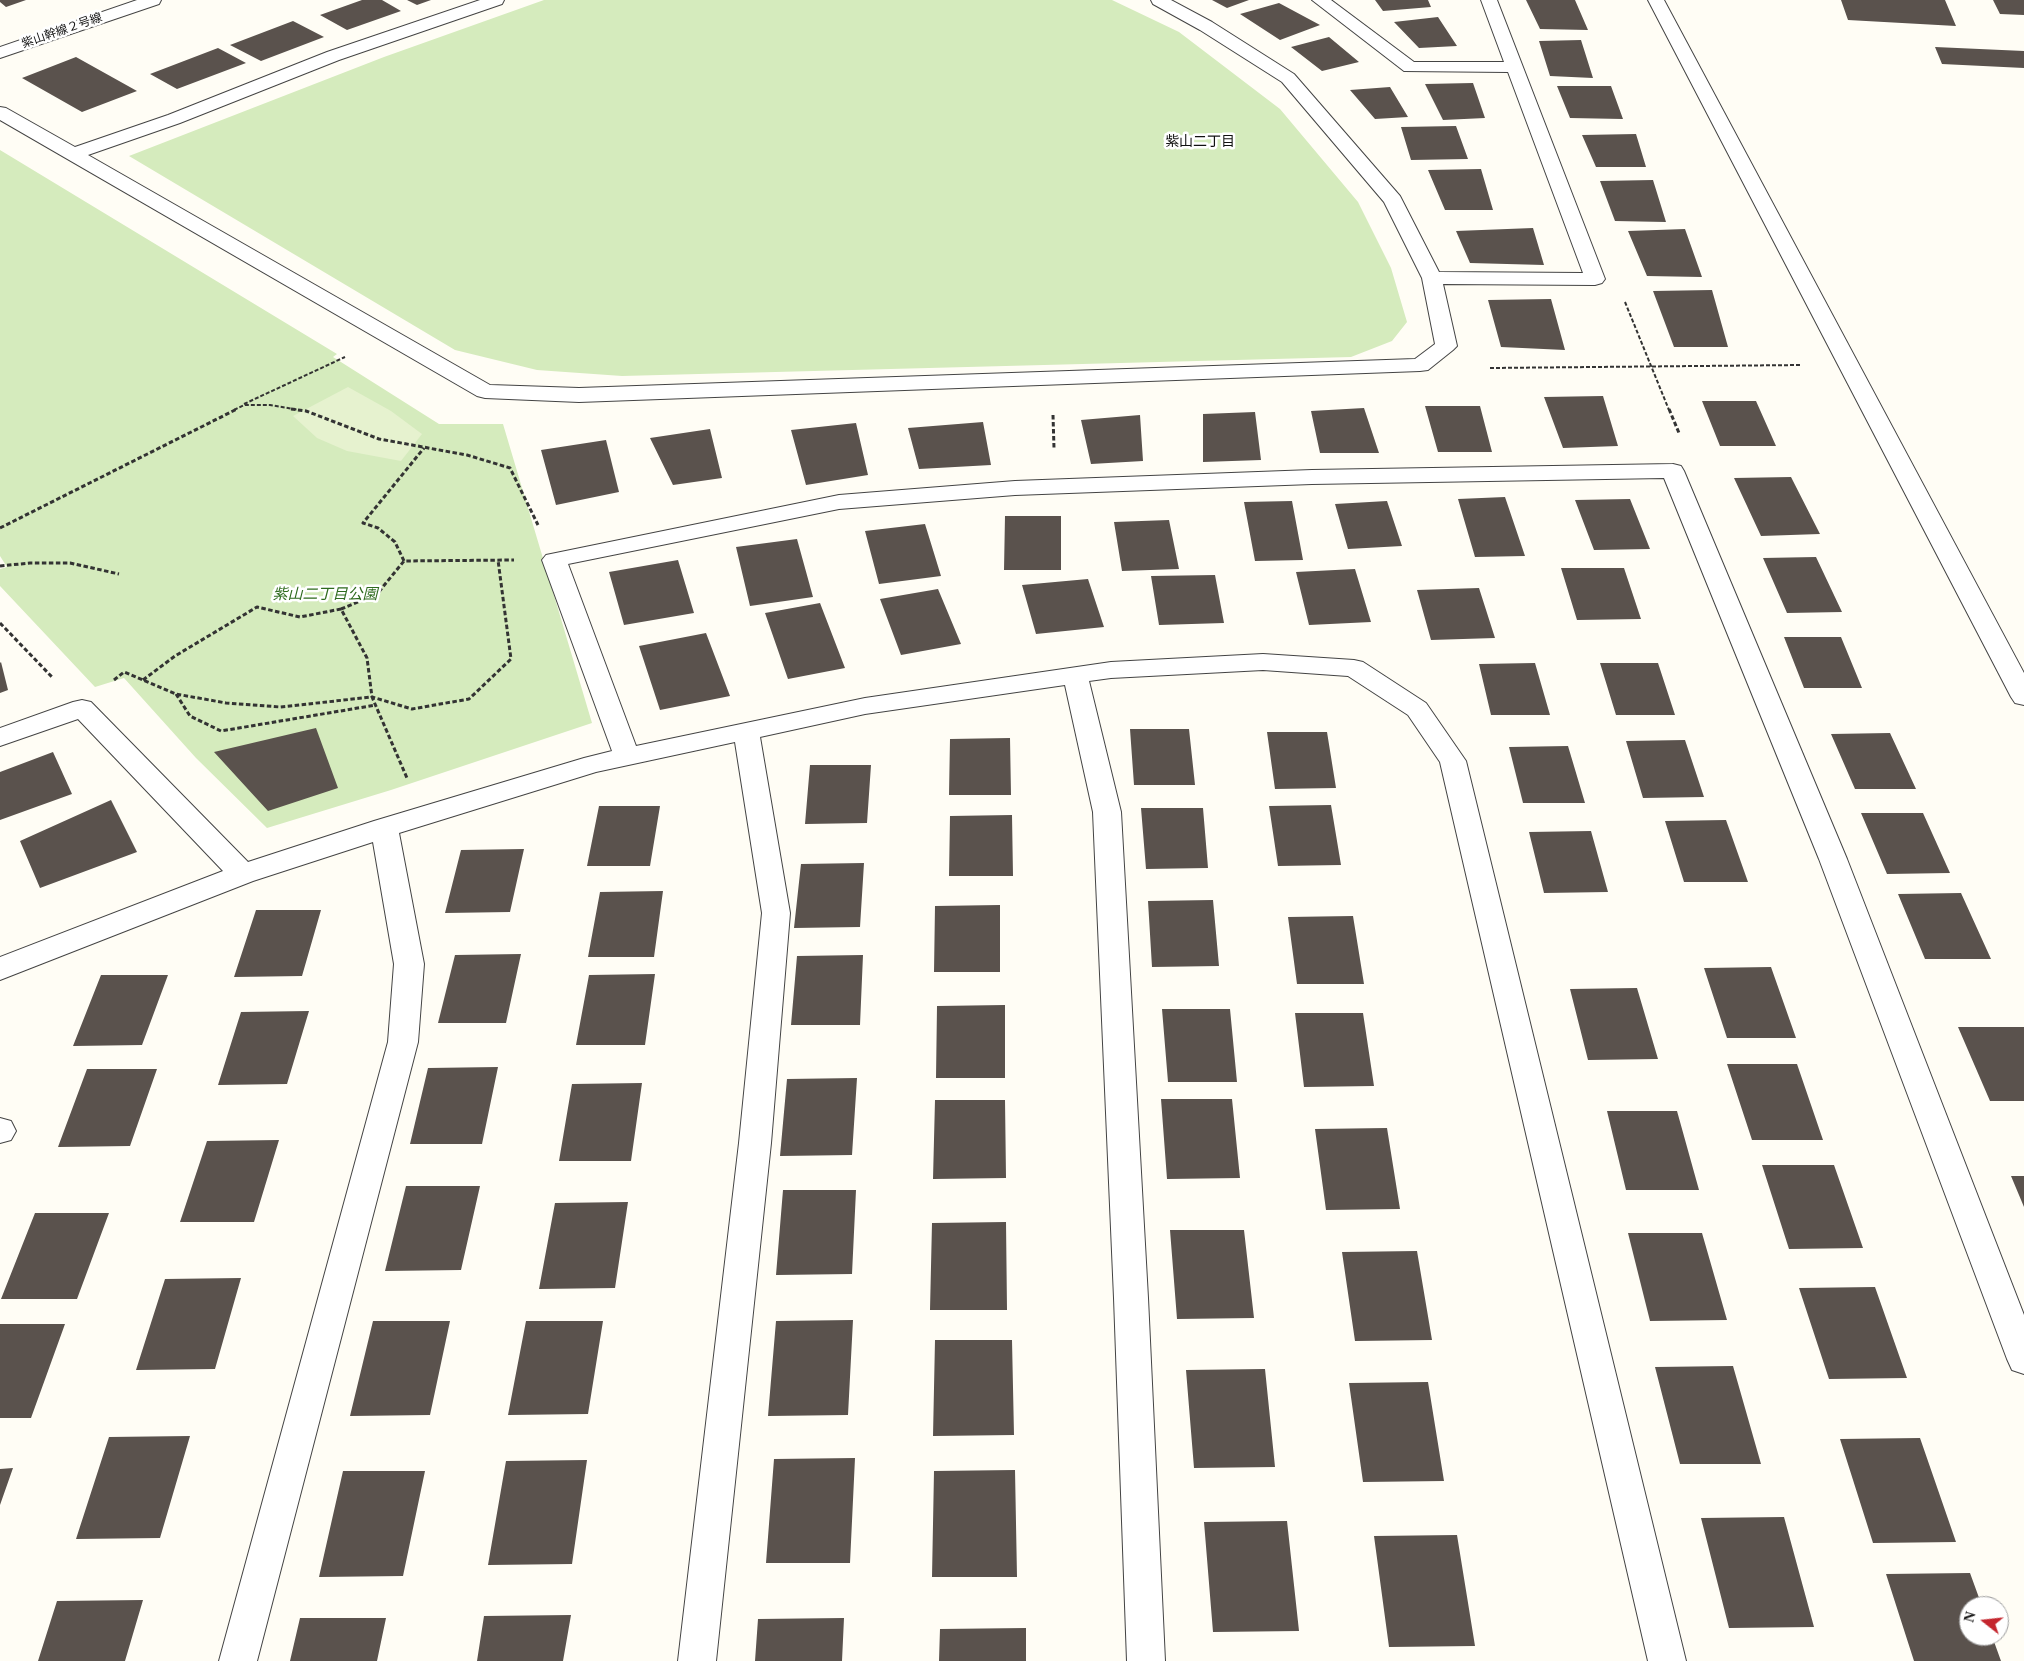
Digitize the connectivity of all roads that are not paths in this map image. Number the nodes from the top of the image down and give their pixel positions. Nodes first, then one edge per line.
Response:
1 (153, 0) edge
2 (496, 0) edge
3 (1158, 0) edge
4 (1320, 0) edge
5 (1489, 0) edge
6 (1656, 0) edge
7 (0, 53) edge
8 (1515, 67) junction
9 (0, 112) edge
10 (73, 154) junction
11 (1432, 278) junction
12 (1076, 675) junction
13 (2024, 697) edge
14 (746, 731) junction
15 (0, 737) edge
16 (627, 757) junction
17 (384, 828) junction
18 (243, 874) junction
19 (0, 969) edge
20 (2024, 1359) edge
21 (238, 1661) edge
22 (697, 1661) edge
23 (1146, 1661) edge
24 (1667, 1661) edge

1 - 7 street, 紫山幹線２号線
2 - 10 street
3 - 11 street
4 - 8 street
5 - 8 street
6 - 13 street
8 - 11 street
9 - 10 street
10 - 11 street
12 - 14 street
12 - 23 street
12 - 24 street
14 - 16 street
14 - 22 street
15 - 18 street
16 - 17 street
16 - 20 street
17 - 18 street
17 - 21 street
18 - 19 street

